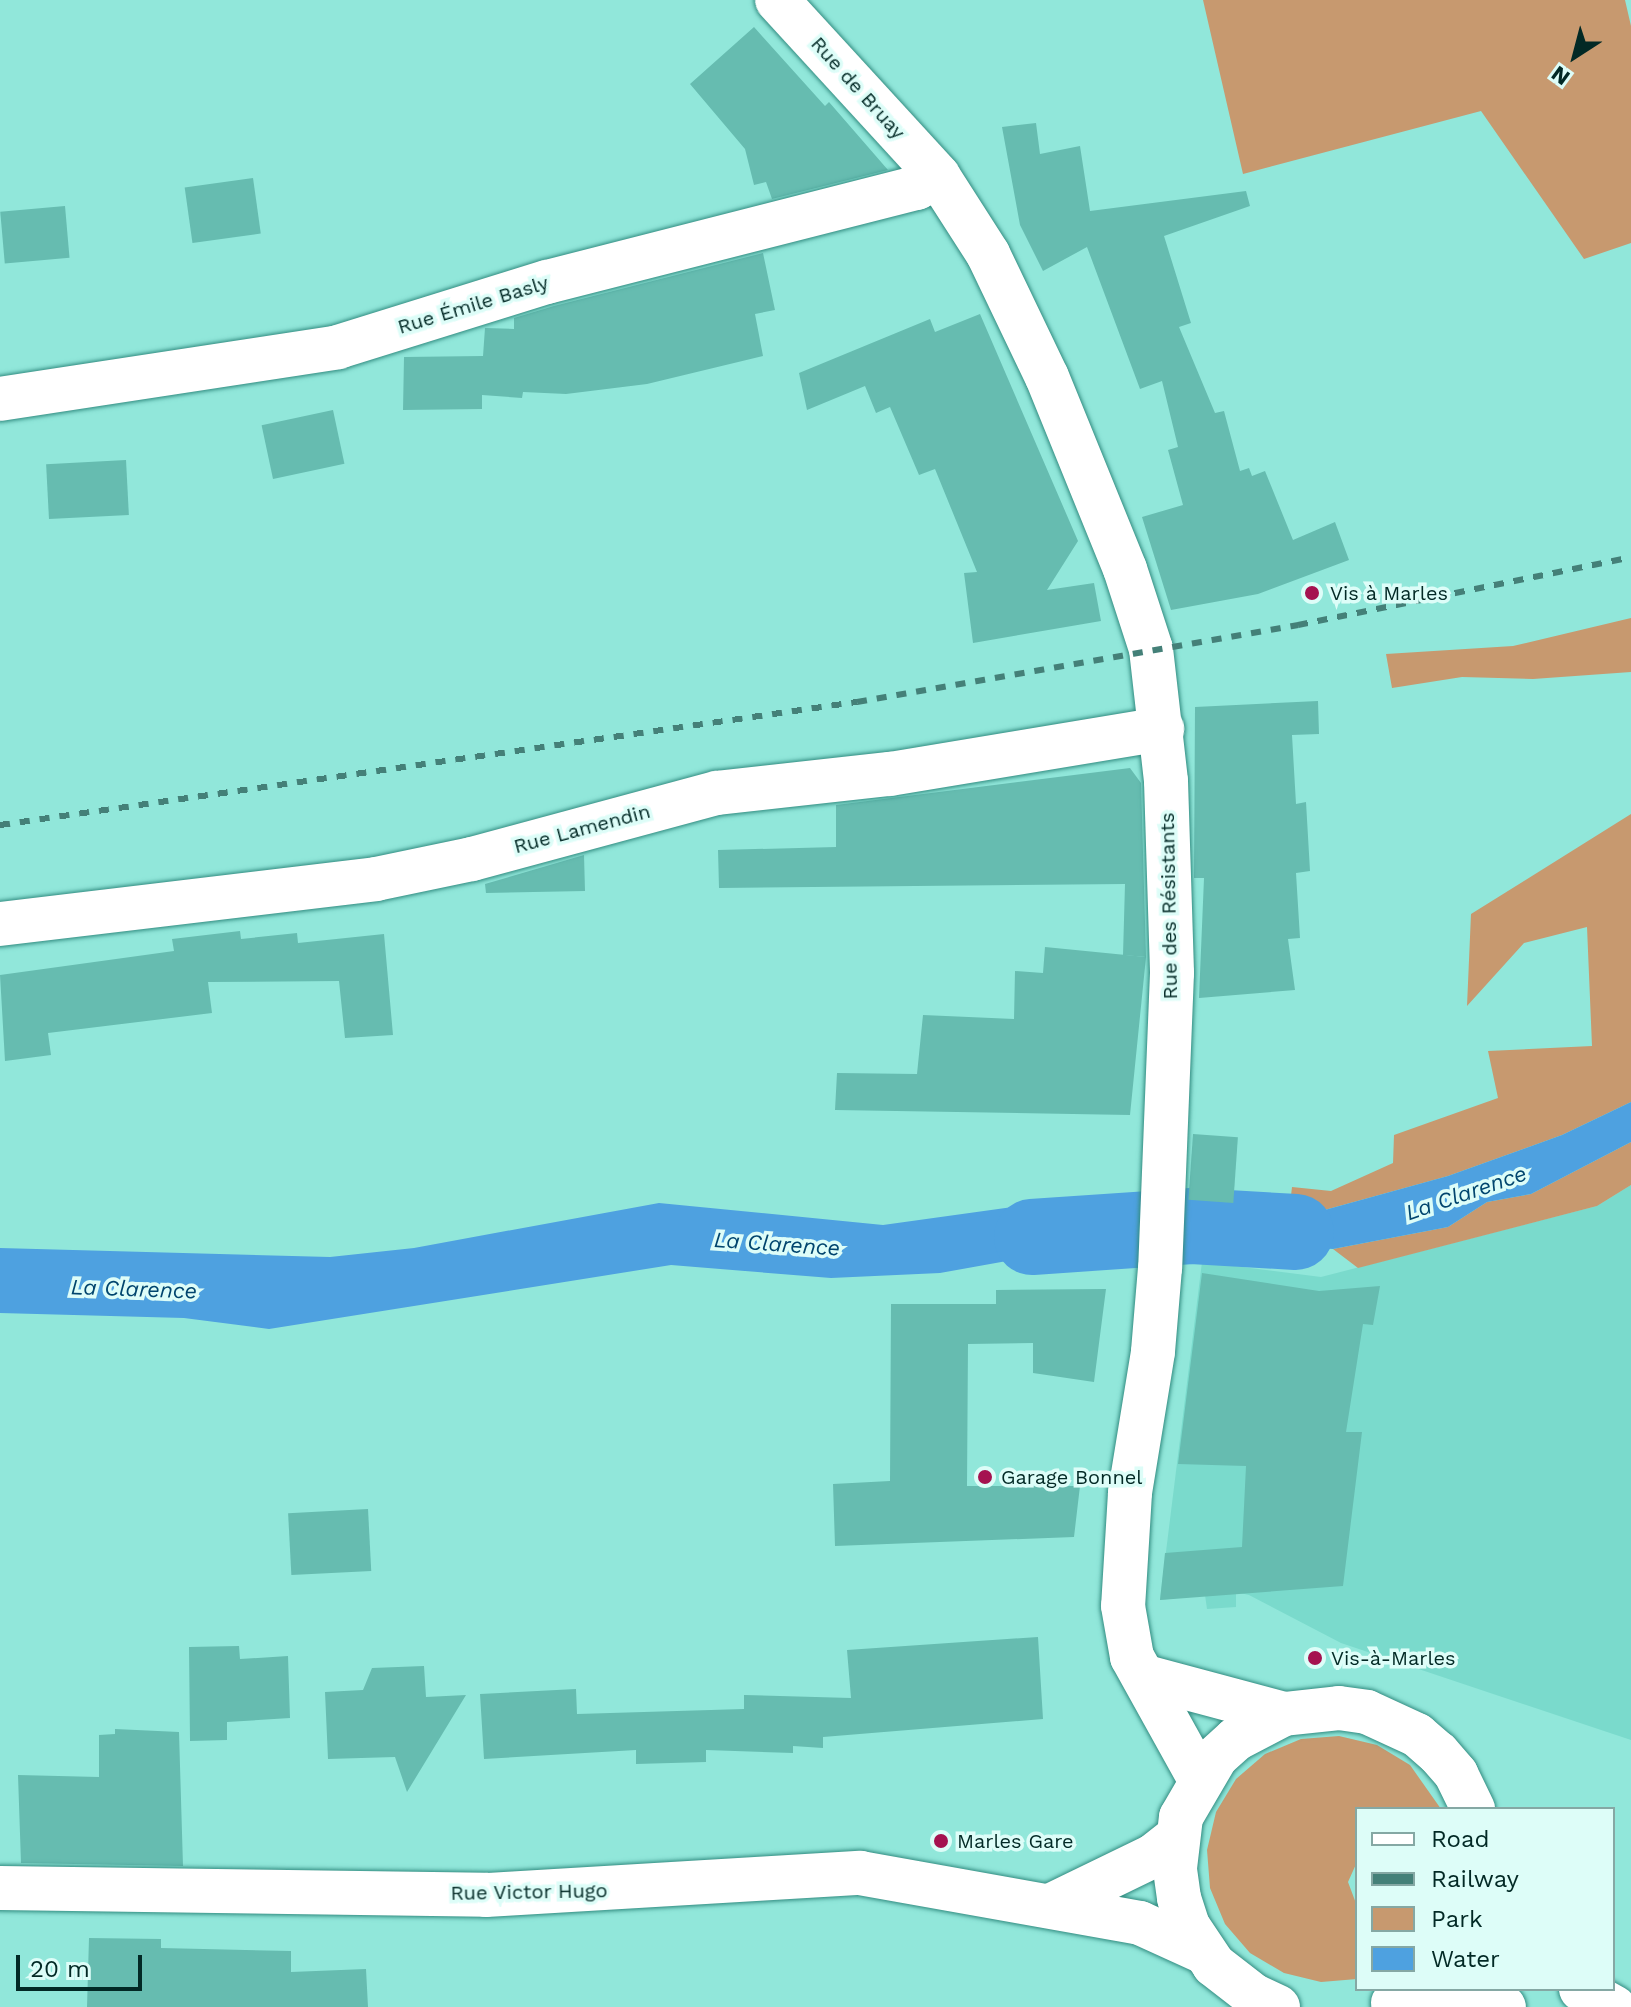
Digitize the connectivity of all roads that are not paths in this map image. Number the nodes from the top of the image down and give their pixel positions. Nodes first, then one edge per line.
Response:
1 (777, 0) edge
2 (938, 176) junction
3 (0, 399) edge
4 (1162, 729) junction
5 (0, 924) edge
6 (1146, 1677) junction
7 (1284, 1714) junction
8 (1199, 1778) junction
9 (1472, 1807) edge
10 (1176, 1838) junction
11 (0, 1888) edge
12 (1054, 1904) junction
13 (1224, 1978) edge
14 (1585, 1991) edge
15 (1397, 2000) edge
16 (1278, 2007) edge
17 (1504, 2007) edge
18 (1614, 2007) edge

1 - 2 main road, Rue de Bruay
2 - 3 main road, Rue Émile Basly
2 - 4 main road, Rue des Résistants
4 - 5 main road, Rue Lamendin
4 - 6 main road, Rue des Résistants
6 - 7 main road
6 - 8 main road, Rue des Résistants
7 - 8 main road
7 - 9 main road
8 - 10 main road
10 - 12 main road
10 - 13 main road
11 - 12 main road, Rue Victor Hugo
12 - 13 main road, Rue Victor Hugo
13 - 16 main road, Rue Victor Hugo
14 - 18 main road
15 - 17 main road

